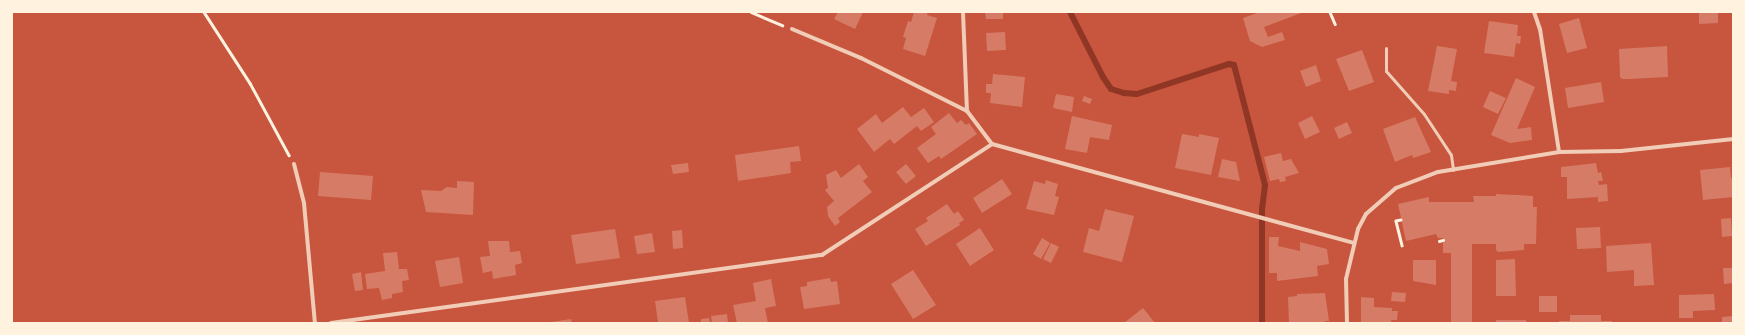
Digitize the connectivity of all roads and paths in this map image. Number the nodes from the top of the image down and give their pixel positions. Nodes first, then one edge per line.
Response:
1 (204, 12) edge
2 (752, 12) edge
3 (963, 12) edge
4 (1330, 12) edge
5 (1534, 12) edge
6 (1335, 24) dead end
7 (792, 29) joint
8 (1386, 48) dead end
9 (968, 111) junction
10 (1733, 138) edge
11 (992, 144) junction
12 (1559, 152) junction
13 (294, 164) joint
14 (1453, 170) junction
15 (1401, 220) dead end
16 (1443, 240) dead end
17 (1439, 241) dead end
18 (1354, 243) junction
19 (1402, 245) dead end
20 (315, 323) edge
21 (331, 323) edge
22 (1347, 323) edge

1 - 13 path
2 - 7 path
3 - 9 street
4 - 6 path
5 - 12 street
7 - 9 street
8 - 14 lane
9 - 11 street
10 - 12 street
11 - 18 street
11 - 21 street
12 - 14 street
13 - 20 street
14 - 18 street
15 - 19 path
16 - 17 path
18 - 22 street

